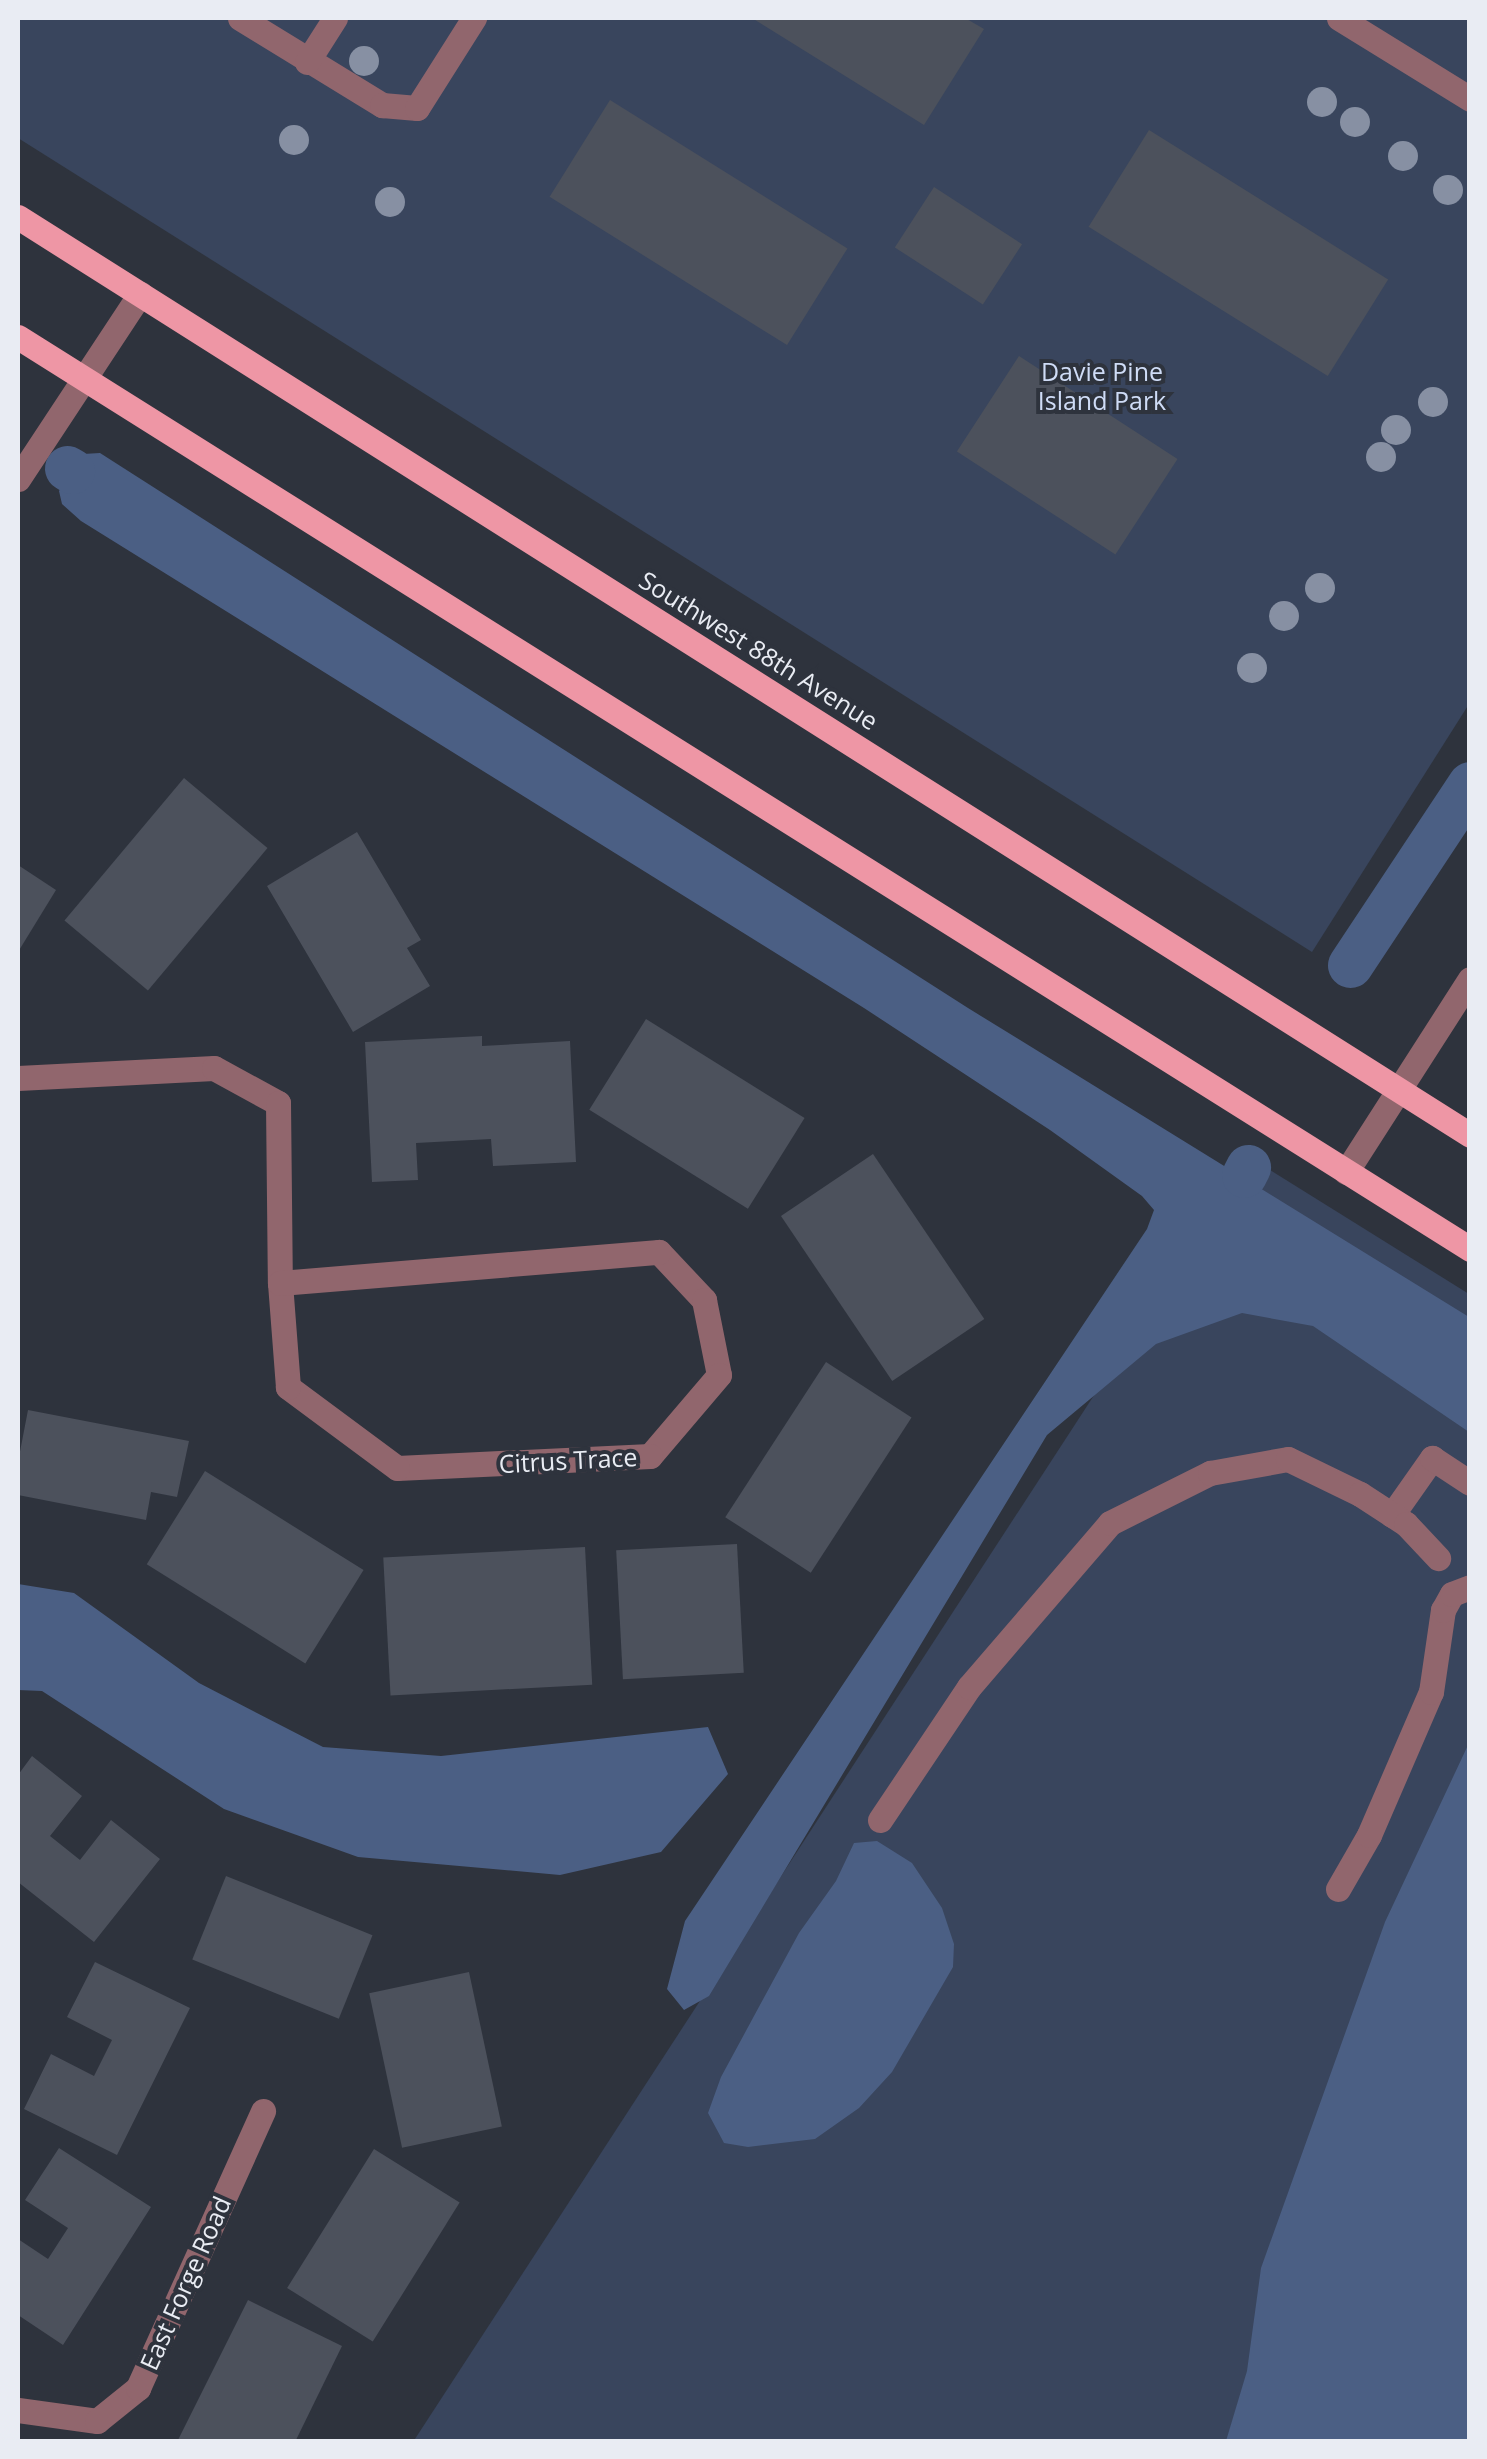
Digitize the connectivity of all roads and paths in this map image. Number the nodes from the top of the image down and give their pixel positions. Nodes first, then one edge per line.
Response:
1 (240, 18) edge
2 (334, 18) edge
3 (474, 18) edge
4 (1339, 18) edge
5 (306, 62) junction
6 (1470, 99) edge
7 (18, 217) edge
8 (140, 294) junction
9 (18, 337) edge
10 (84, 380) junction
11 (18, 479) edge
12 (1470, 979) edge
13 (18, 1078) edge
14 (1398, 1090) junction
15 (1470, 1134) edge
16 (1346, 1172) junction
17 (1470, 1249) edge
18 (280, 1282) junction
19 (1470, 1483) edge
20 (1392, 1515) junction
21 (1438, 1558) dead end
22 (1470, 1587) edge
23 (880, 1820) dead end
24 (1338, 1889) dead end
25 (263, 2111) dead end
26 (18, 2410) edge
27 (93, 2432) edge

1 - 5 street
2 - 5 street
3 - 5 street
4 - 6 street
7 - 8 main road, Southwest 88th Avenue
8 - 10 street
8 - 14 main road, Southwest 88th Avenue
9 - 10 main road
10 - 11 street
10 - 16 main road
12 - 14 street
13 - 18 street, Citrus Trace
14 - 15 main road, Southwest 88th Avenue
14 - 16 street
16 - 17 main road
18 - 18 street, Citrus Trace
19 - 20 street
20 - 21 street
20 - 23 street
22 - 24 street
25 - 27 street, East Forge Road
26 - 27 street, East Forge Road

